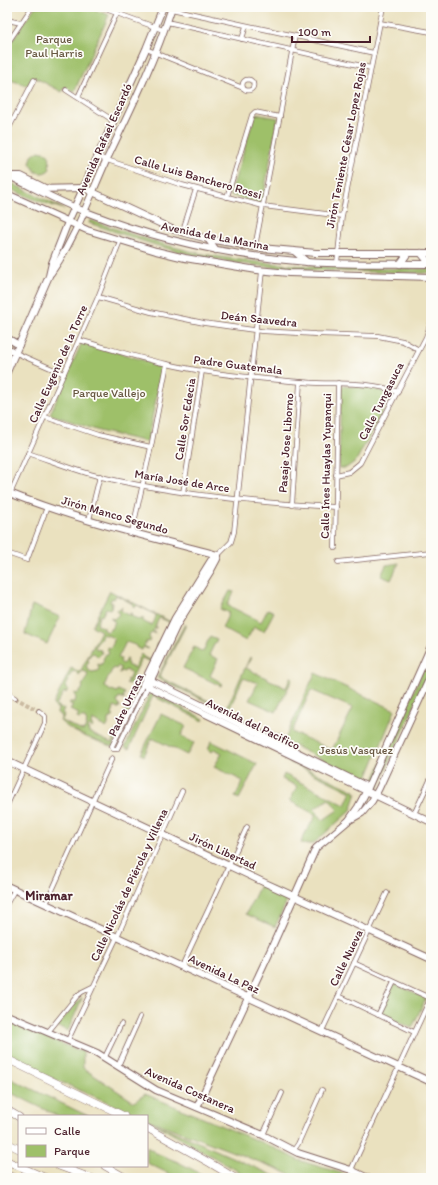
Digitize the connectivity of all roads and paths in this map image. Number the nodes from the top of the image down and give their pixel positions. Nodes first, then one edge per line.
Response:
1 (32, 7) edge
2 (100, 7) edge
3 (118, 7) edge
4 (163, 7) edge
5 (383, 7) edge
6 (171, 8) edge
7 (117, 13) junction
8 (7, 20) edge
9 (167, 22) junction
10 (21, 23) junction
11 (380, 23) junction
12 (246, 26) junction
13 (155, 27) junction
14 (163, 30) junction
15 (431, 32) edge
16 (295, 36) junction
17 (242, 39) junction
18 (7, 44) edge
19 (146, 49) junction
20 (292, 50) junction
21 (154, 52) junction
22 (374, 54) junction
23 (371, 68) junction
24 (34, 80) dead end
25 (242, 86) dead end
26 (66, 90) dead end
27 (78, 97) junction
28 (280, 117) junction
29 (114, 121) junction
30 (9, 125) edge
31 (98, 156) junction
32 (107, 160) junction
33 (9, 176) edge
34 (47, 188) junction
35 (84, 188) junction
36 (36, 189) junction
37 (196, 189) junction
38 (93, 191) junction
39 (7, 194) edge
40 (227, 197) junction
41 (263, 206) junction
42 (75, 207) junction
43 (84, 212) junction
44 (342, 216) junction
45 (68, 222) junction
46 (77, 226) junction
47 (182, 233) junction
48 (208, 239) junction
49 (120, 241) junction
50 (256, 247) junction
51 (216, 250) junction
52 (294, 251) junction
53 (337, 253) junction
54 (408, 253) junction
55 (421, 253) junction
56 (431, 253) edge
57 (307, 262) junction
58 (336, 263) junction
59 (400, 264) junction
60 (430, 264) edge
61 (262, 271) junction
62 (49, 276) junction
63 (431, 277) edge
64 (98, 297) junction
65 (431, 322) edge
66 (256, 330) junction
67 (7, 338) edge
68 (79, 340) junction
69 (19, 345) junction
70 (7, 348) edge
71 (419, 350) junction
72 (16, 353) junction
73 (167, 364) junction
74 (202, 371) junction
75 (7, 372) edge
76 (64, 374) junction
77 (251, 378) junction
78 (300, 382) junction
79 (338, 383) junction
80 (398, 392) junction
81 (44, 417) junction
82 (151, 447) junction
83 (28, 453) junction
84 (336, 475) junction
85 (100, 476) junction
86 (143, 486) junction
87 (8, 493) edge
88 (183, 493) junction
89 (238, 500) junction
90 (292, 505) junction
91 (47, 507) junction
92 (336, 507) junction
93 (89, 520) junction
94 (132, 532) junction
95 (335, 548) dead end
96 (431, 552) edge
97 (7, 553) edge
98 (218, 555) junction
99 (338, 562) dead end
100 (431, 646) edge
101 (431, 675) edge
102 (147, 682) junction
103 (7, 693) edge
104 (15, 698) tunnel mouth
105 (39, 711) dead end
106 (112, 758) dead end
107 (7, 761) edge
108 (24, 769) junction
109 (431, 778) edge
110 (367, 789) junction
111 (182, 791) dead end
112 (375, 796) junction
113 (92, 801) junction
114 (7, 805) edge
115 (414, 814) junction
116 (348, 821) junction
117 (431, 822) edge
118 (247, 827) dead end
119 (163, 835) junction
120 (229, 866) junction
121 (7, 886) edge
122 (14, 889) junction
123 (387, 893) dead end
124 (294, 896) junction
125 (7, 904) edge
126 (46, 904) junction
127 (370, 931) junction
128 (117, 937) junction
129 (431, 959) edge
130 (354, 963) junction
131 (182, 966) junction
132 (394, 982) junction
133 (93, 987) junction
134 (339, 996) junction
135 (431, 997) edge
136 (248, 998) junction
137 (7, 1015) edge
138 (378, 1015) junction
139 (140, 1017) dead end
140 (121, 1024) dead end
141 (322, 1031) junction
142 (48, 1032) junction
143 (414, 1032) junction
144 (68, 1040) junction
145 (105, 1057) junction
146 (7, 1059) edge
147 (118, 1066) junction
148 (398, 1066) junction
149 (431, 1082) edge
150 (322, 1090) dead end
151 (282, 1093) dead end
152 (197, 1107) junction
153 (7, 1110) edge
154 (122, 1115) edge
155 (18, 1116) edge
156 (148, 1129) edge
157 (263, 1135) junction
158 (7, 1143) edge
159 (18, 1148) edge
160 (293, 1151) junction
161 (7, 1161) edge
162 (18, 1166) edge
163 (21, 1167) edge
164 (62, 1167) edge
165 (107, 1167) edge
166 (351, 1170) junction
167 (7, 1175) edge
168 (15, 1178) edge
169 (46, 1178) edge
170 (91, 1178) edge
171 (126, 1178) edge
172 (235, 1178) edge
173 (368, 1178) edge

1 - 10 street
2 - 7 street
3 - 7 street
4 - 13 street, Avenida Rafael Escardó
5 - 11 street, Jirón Teniente César Lopez Rojas
6 - 9 street, Avenida Rafael Escardó
6 - 12 street
7 - 13 street
7 - 27 street
8 - 10 street
9 - 14 street, Avenida Rafael Escardó
9 - 17 street
10 - 18 street
11 - 15 street
11 - 22 street, Jirón Teniente César Lopez Rojas
12 - 16 street
12 - 17 street
13 - 14 street
13 - 19 street, Avenida Rafael Escardó
14 - 21 street, Avenida Rafael Escardó
16 - 20 street
16 - 22 street
17 - 20 street
19 - 21 street
19 - 29 street, Avenida Rafael Escardó
20 - 23 street
20 - 28 street
21 - 25 street
21 - 32 street, Avenida Rafael Escardó
22 - 23 street, Jirón Teniente César Lopez Rojas
23 - 44 street, Jirón Teniente César Lopez Rojas
24 - 30 street
26 - 27 street
27 - 29 street
28 - 40 street
28 - 41 street
29 - 31 street, Avenida Rafael Escardó
31 - 32 street, Calle Luis Banchero Rossi
31 - 35 street, Avenida Rafael Escardó
32 - 37 street, Calle Luis Banchero Rossi
32 - 38 street, Avenida Rafael Escardó
33 - 34 street
33 - 36 street, Avenida de La Marina
34 - 35 street, Avenida de La Marina
34 - 36 street, Avenida de La Marina
35 - 38 street, Avenida de La Marina
35 - 42 street, Avenida Rafael Escardó
36 - 42 street, Avenida de La Marina
37 - 40 street, Calle Luis Banchero Rossi
37 - 47 street
38 - 43 street, Avenida Rafael Escardó
38 - 47 street, Avenida de La Marina
39 - 45 street, Avenida de La Marina
40 - 41 street, Calle Luis Banchero Rossi
41 - 44 street, Calle Luis Banchero Rossi
41 - 50 street
42 - 43 street, Avenida de La Marina
42 - 45 street, Avenida Rafael Escardó
43 - 46 street, Avenida Rafael Escardó
43 - 51 street, Avenida de La Marina
44 - 53 street, Jirón Teniente César Lopez Rojas
45 - 46 street, Avenida de La Marina
45 - 62 street, Avenida Rafael Escardó
46 - 49 street, Avenida de La Marina
46 - 62 street, Avenida Rafael Escardó
47 - 48 street, Avenida de La Marina
48 - 50 street, Avenida de La Marina
48 - 51 street
49 - 61 street, Avenida de La Marina
49 - 64 street, Calle Eugenio de la Torre
50 - 52 street, Avenida de La Marina
51 - 57 street, Avenida de La Marina
52 - 53 street, Avenida de La Marina
52 - 57 street
53 - 54 street, Avenida de La Marina
53 - 58 street, Jirón Teniente César Lopez Rojas
54 - 55 street, Avenida de La Marina
54 - 59 street
55 - 56 street, Avenida de La Marina
55 - 60 street
57 - 58 street, Avenida de La Marina
58 - 59 street, Avenida de La Marina
59 - 60 street, Avenida de La Marina
61 - 63 street, Avenida de La Marina
61 - 66 street, Padre Urraca
62 - 69 street, Avenida Rafael Escardó
64 - 66 street, Deán Saavedra
64 - 68 street, Calle Eugenio de la Torre
65 - 71 street, Calle Tungasuca
66 - 71 street, Deán Saavedra
66 - 77 street, Padre Urraca
67 - 69 street
68 - 73 street, Padre Guatemala
68 - 76 street, Calle Eugenio de la Torre
69 - 72 street, Avenida Rafael Escardó
70 - 72 street
71 - 80 street, Calle Tungasuca
72 - 75 street, Avenida Rafael Escardó
72 - 76 street
73 - 74 street, Padre Guatemala
73 - 82 street
74 - 77 street, Padre Guatemala
74 - 88 street, Calle Sor Edecia
76 - 81 street, Calle Eugenio de la Torre
77 - 78 street, Padre Guatemala
77 - 89 street, Padre Urraca
78 - 79 street, Padre Guatemala
78 - 90 street, Pasaje Jose Liborno
79 - 80 street, Padre Guatemala
79 - 84 street, Calle Ines Huaylas Yupanqui
80 - 84 street, Calle Tungasuca
81 - 82 street
81 - 83 street, Calle Eugenio de la Torre
82 - 86 street
83 - 85 street, María José de Arce
83 - 87 street, Calle Eugenio de la Torre
84 - 92 street, Calle Ines Huaylas Yupanqui
85 - 86 street, María José de Arce
85 - 93 street
86 - 88 street, María José de Arce
86 - 94 street
87 - 91 street, Jirón Manco Segundo
88 - 89 street, María José de Arce
89 - 90 street, María José de Arce
89 - 98 street, Padre Urraca
90 - 92 street, María José de Arce
91 - 93 street, Jirón Manco Segundo
91 - 97 street
92 - 95 street, Calle Ines Huaylas Yupanqui
93 - 94 street, Jirón Manco Segundo
94 - 98 street, Jirón Manco Segundo
96 - 99 street
98 - 102 street, Padre Urraca
100 - 110 street
101 - 112 street
102 - 102 street, Padre Urraca
102 - 110 street, Avenida del Pacifico
103 - 104 street
105 - 108 street
106 - 113 street
107 - 108 street, Jirón Libertad
108 - 113 street, Jirón Libertad
108 - 114 street
109 - 115 street
110 - 112 street, Avenida del Pacifico
110 - 116 street
111 - 119 street, Calle Nicolás de Piérola y Villena
112 - 115 street, Avenida del Pacifico
112 - 116 street
113 - 119 street, Jirón Libertad
113 - 126 street
115 - 117 street, Avenida del Pacifico
116 - 124 street
118 - 120 street
119 - 120 street, Jirón Libertad
119 - 128 street, Calle Nicolás de Piérola y Villena
120 - 124 street, Jirón Libertad
120 - 131 street
121 - 122 street, Avenida La Paz
122 - 125 street
122 - 126 street, Avenida La Paz
123 - 127 street, Calle Nueva
124 - 127 street, Jirón Libertad
124 - 136 street
126 - 128 street, Avenida La Paz
127 - 129 street, Jirón Libertad
127 - 130 street, Calle Nueva
128 - 131 street, Avenida La Paz
128 - 133 street, Calle Nicolás de Piérola y Villena
130 - 132 street
130 - 134 street, Calle Nueva
131 - 136 street, Avenida La Paz
132 - 135 street
132 - 138 street
133 - 142 street
133 - 144 street, Calle Nicolás de Piérola y Villena
134 - 138 street
134 - 141 street, Calle Nueva
135 - 143 street
136 - 141 street, Avenida La Paz
136 - 152 street
137 - 142 street, Avenida Costanera
138 - 143 street
139 - 147 street
140 - 145 street
141 - 148 street, Avenida La Paz
142 - 144 street, Avenida Costanera
143 - 148 street
144 - 145 street, Avenida Costanera
145 - 147 street, Avenida Costanera
146 - 154 highway
147 - 152 street, Avenida Costanera
148 - 149 street, Avenida La Paz
148 - 166 street
150 - 160 street
151 - 157 street
152 - 157 street, Avenida Costanera
153 - 155 highway
156 - 172 highway
157 - 160 street, Avenida Costanera
158 - 159 highway
160 - 166 street, Avenida Costanera
161 - 162 highway
163 - 169 highway
164 - 170 highway
165 - 171 highway
166 - 173 street, Avenida Costanera
167 - 168 highway

